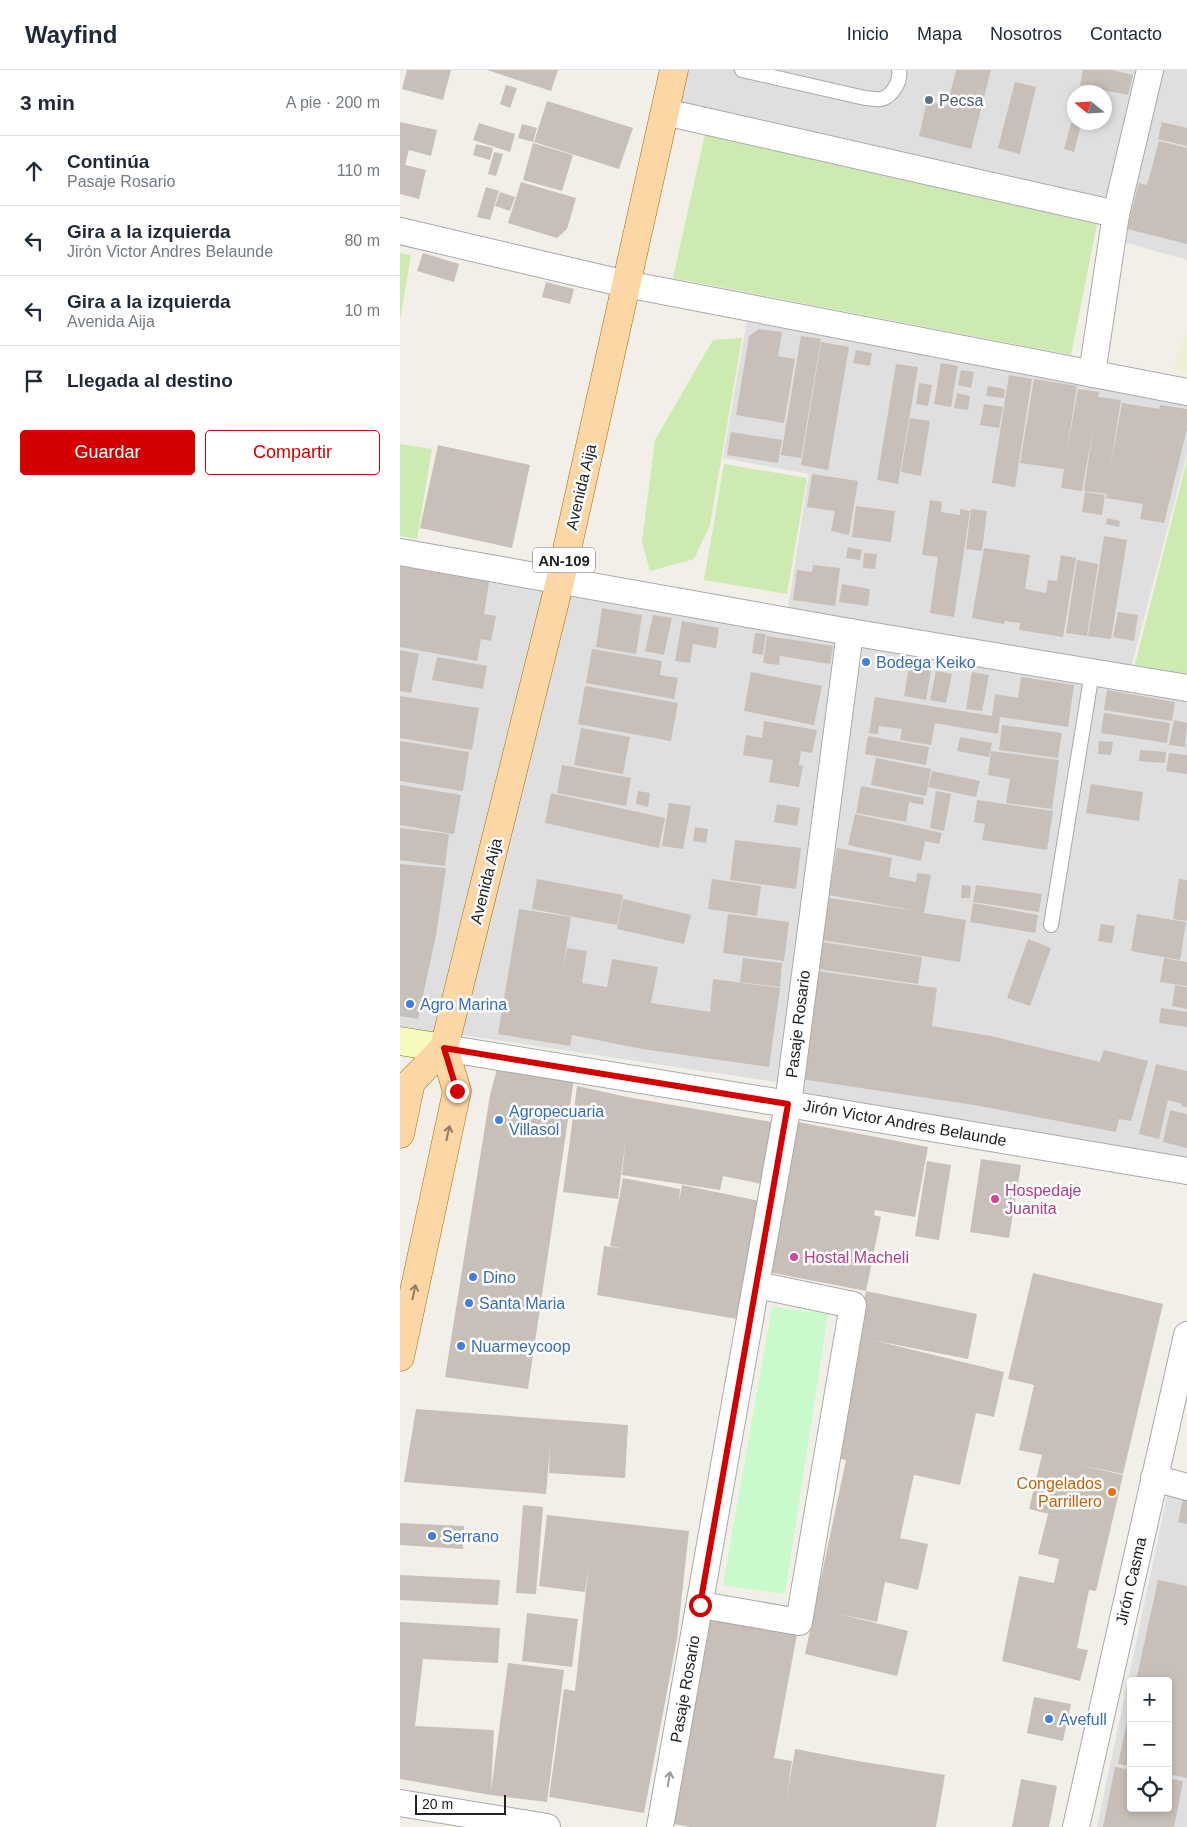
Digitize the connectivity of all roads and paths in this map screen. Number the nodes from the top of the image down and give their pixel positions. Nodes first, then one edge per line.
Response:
1 (674, 70) edge
2 (742, 70) edge
3 (899, 70) edge
4 (1150, 70) edge
5 (665, 112) junction
6 (1116, 214) junction
7 (400, 231) edge
8 (626, 284) junction
9 (1092, 374) junction
10 (1187, 392) edge
11 (400, 552) edge
12 (560, 581) junction
13 (850, 632) junction
14 (1092, 672) junction
15 (1187, 688) edge
16 (1051, 925) dead end
17 (400, 1041) edge
18 (444, 1048) junction
19 (788, 1104) junction
20 (400, 1134) edge
21 (1187, 1172) edge
22 (756, 1285) junction
23 (1187, 1335) edge
24 (400, 1357) edge
25 (1154, 1478) junction
26 (1187, 1488) edge
27 (700, 1605) junction
28 (400, 1803) edge
29 (547, 1827) edge
30 (660, 1827) edge
31 (1076, 1827) edge

1 - 5 main road, Avenida Aija / AN-109
2 - 3 lane
4 - 6 street
5 - 6 street
5 - 8 main road, Avenida Aija / AN-109
6 - 9 street
7 - 8 street
8 - 9 street
8 - 12 main road, Avenida Aija / AN-109
9 - 10 street
11 - 12 street
12 - 13 street
12 - 18 main road, Avenida Aija / AN-109
13 - 14 street
13 - 19 street, Pasaje Rosario
14 - 15 street
14 - 16 lane
17 - 18 main road
18 - 19 street, Jirón Victor Andres Belaunde
18 - 20 main road
24 -> 18 main road
19 - 21 street, Jirón Victor Andres Belaunde
19 - 22 street, Pasaje Rosario
22 - 27 street, Pasaje Rosario
22 - 27 street
23 - 25 street, Jirón Casma
25 - 26 street
25 - 31 street, Jirón Casma
30 -> 27 street, Pasaje Rosario
28 - 29 street

